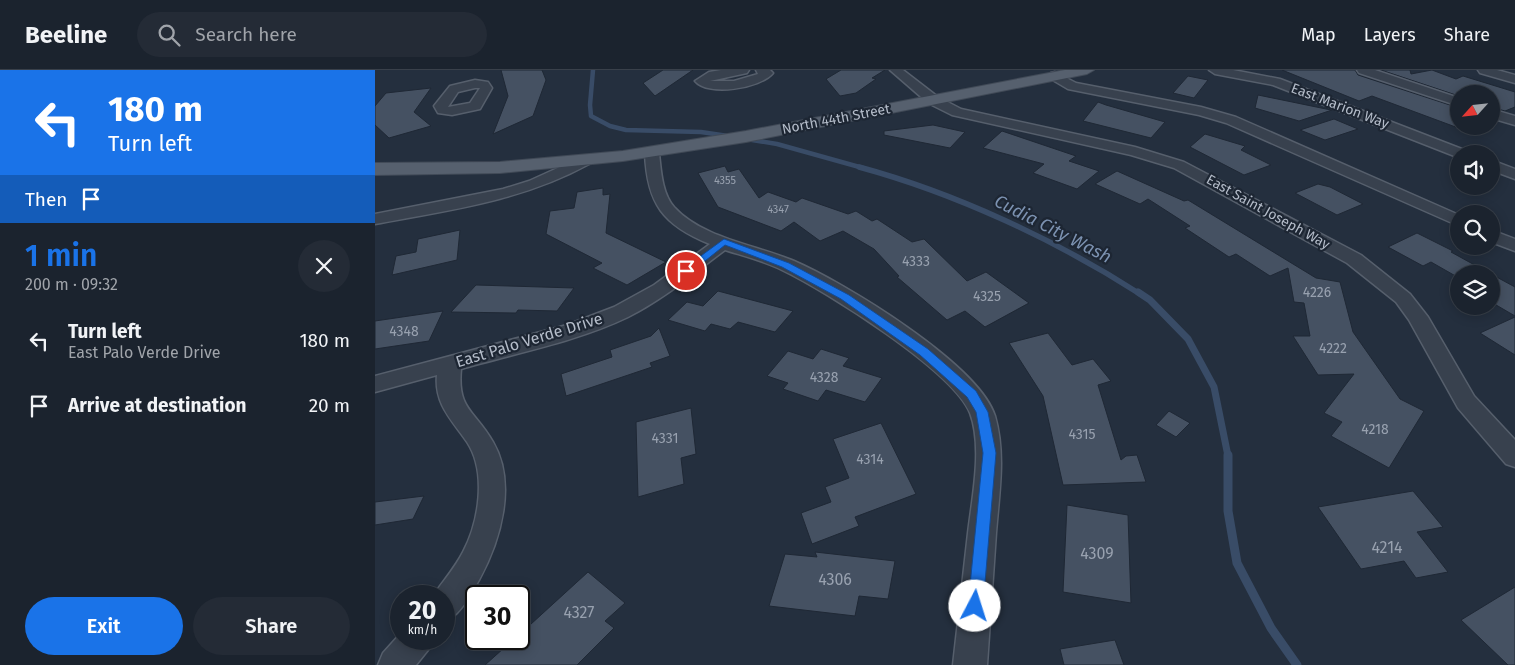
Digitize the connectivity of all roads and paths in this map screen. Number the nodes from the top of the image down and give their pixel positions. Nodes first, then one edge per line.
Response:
1 (476, 70) edge
2 (743, 70) edge
3 (896, 70) edge
4 (1087, 70) edge
5 (1215, 70) edge
6 (1363, 70) edge
7 (1484, 70) edge
8 (768, 71) edge
9 (1055, 76) junction
10 (1515, 79) edge
11 (470, 84) dead end
12 (1450, 99) edge
13 (933, 100) junction
14 (1500, 116) edge
15 (1515, 121) edge
16 (1450, 149) edge
17 (651, 153) junction
18 (584, 161) junction
19 (1500, 168) edge
20 (375, 169) edge
21 (1515, 174) edge
22 (1450, 217) edge
23 (375, 219) edge
24 (1500, 239) edge
25 (724, 242) junction
26 (1515, 246) edge
27 (450, 364) junction
28 (375, 384) edge
29 (1515, 457) edge
30 (455, 590) edge
31 (408, 650) edge
32 (395, 665) edge
33 (970, 665) edge

1 - 11 street
2 - 8 street
3 - 13 street, East Saint Joseph Way
4 - 9 main road, North 44th Street
5 - 16 street, East Marion Way
6 - 12 street
7 - 10 street
9 - 13 main road, North 44th Street
9 - 22 street
13 - 17 main road, North 44th Street
13 - 29 street, East Saint Joseph Way
14 - 15 street
17 - 18 main road, North 44th Street
17 - 25 street
18 - 20 main road, North 44th Street
18 - 23 street, North 44th Street
19 - 21 street
24 - 26 street
25 - 27 street, East Palo Verde Drive
25 - 33 street
27 - 28 street, East Palo Verde Drive
27 - 30 street
31 - 32 street

